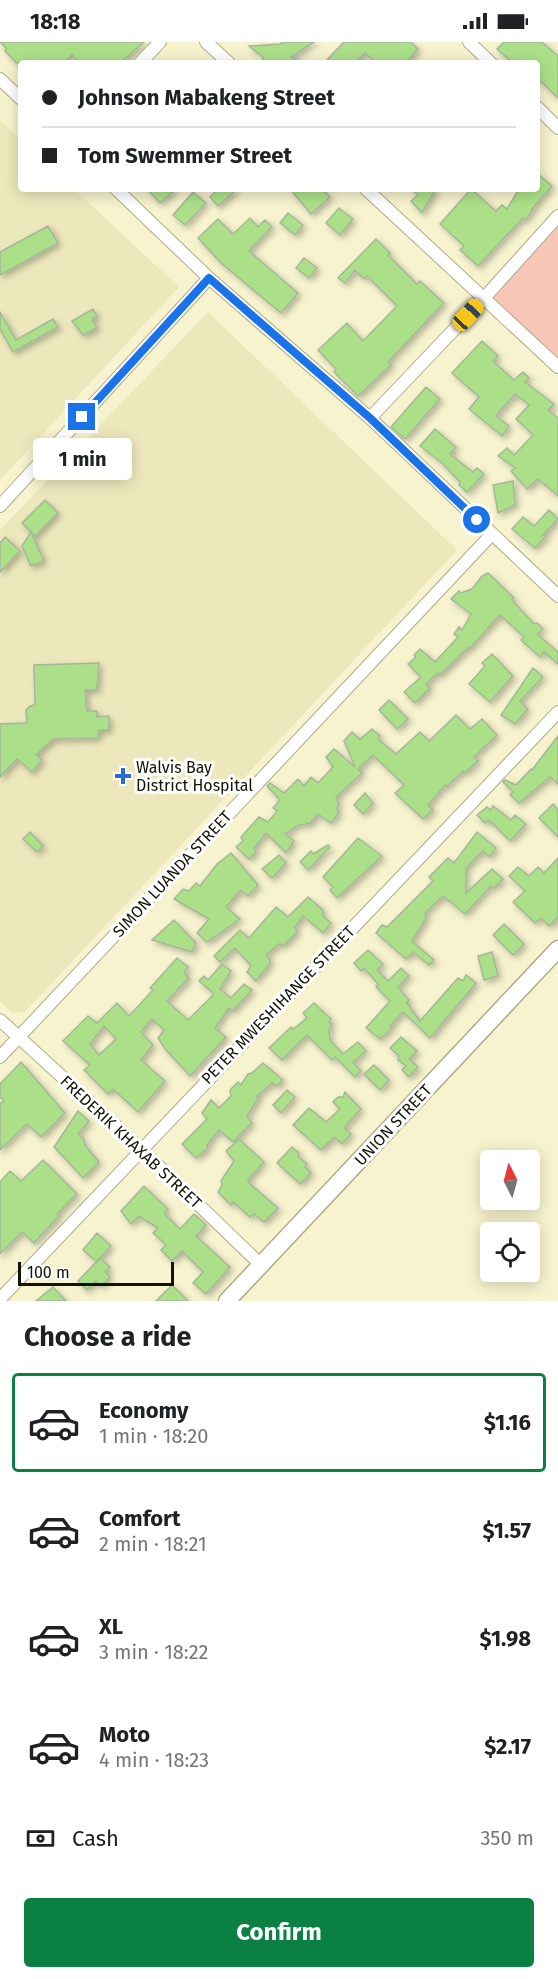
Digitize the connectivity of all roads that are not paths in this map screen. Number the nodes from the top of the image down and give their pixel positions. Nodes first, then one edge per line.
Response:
1 (160, 42) edge
2 (206, 42) edge
3 (469, 42) edge
4 (143, 60) edge
5 (226, 60) edge
6 (487, 60) edge
7 (0, 79) edge
8 (18, 96) edge
9 (540, 110) edge
10 (558, 128) edge
11 (119, 192) edge
12 (369, 192) edge
13 (558, 216) edge
14 (209, 278) junction
15 (485, 297) junction
16 (558, 367) edge
17 (370, 418) junction
18 (0, 506) edge
19 (492, 534) junction
20 (558, 596) edge
21 (558, 712) edge
22 (558, 949) edge
23 (0, 1020) edge
24 (19, 1037) junction
25 (0, 1057) edge
26 (141, 1149) junction
27 (261, 1265) junction
28 (0, 1299) edge
29 (227, 1301) edge

1 - 4 street
2 - 5 street
3 - 6 street
7 - 8 street
9 - 10 street
11 - 14 street
12 - 15 street
13 - 15 street
14 - 17 street
14 - 18 street
15 - 16 street
15 - 17 street
17 - 19 street
19 - 20 street
19 - 24 street, SIMON LUANDA STREET
21 - 26 street, PETER MWESHIHANGE STREET
22 - 27 main road, UNION STREET
23 - 24 street, FREDERIK KHAXAB STREET
24 - 25 street, SIMON LUANDA STREET
24 - 26 street, FREDERIK KHAXAB STREET
26 - 27 street, FREDERIK KHAXAB STREET
26 - 28 street, PETER MWESHIHANGE STREET
27 - 29 main road, UNION STREET

